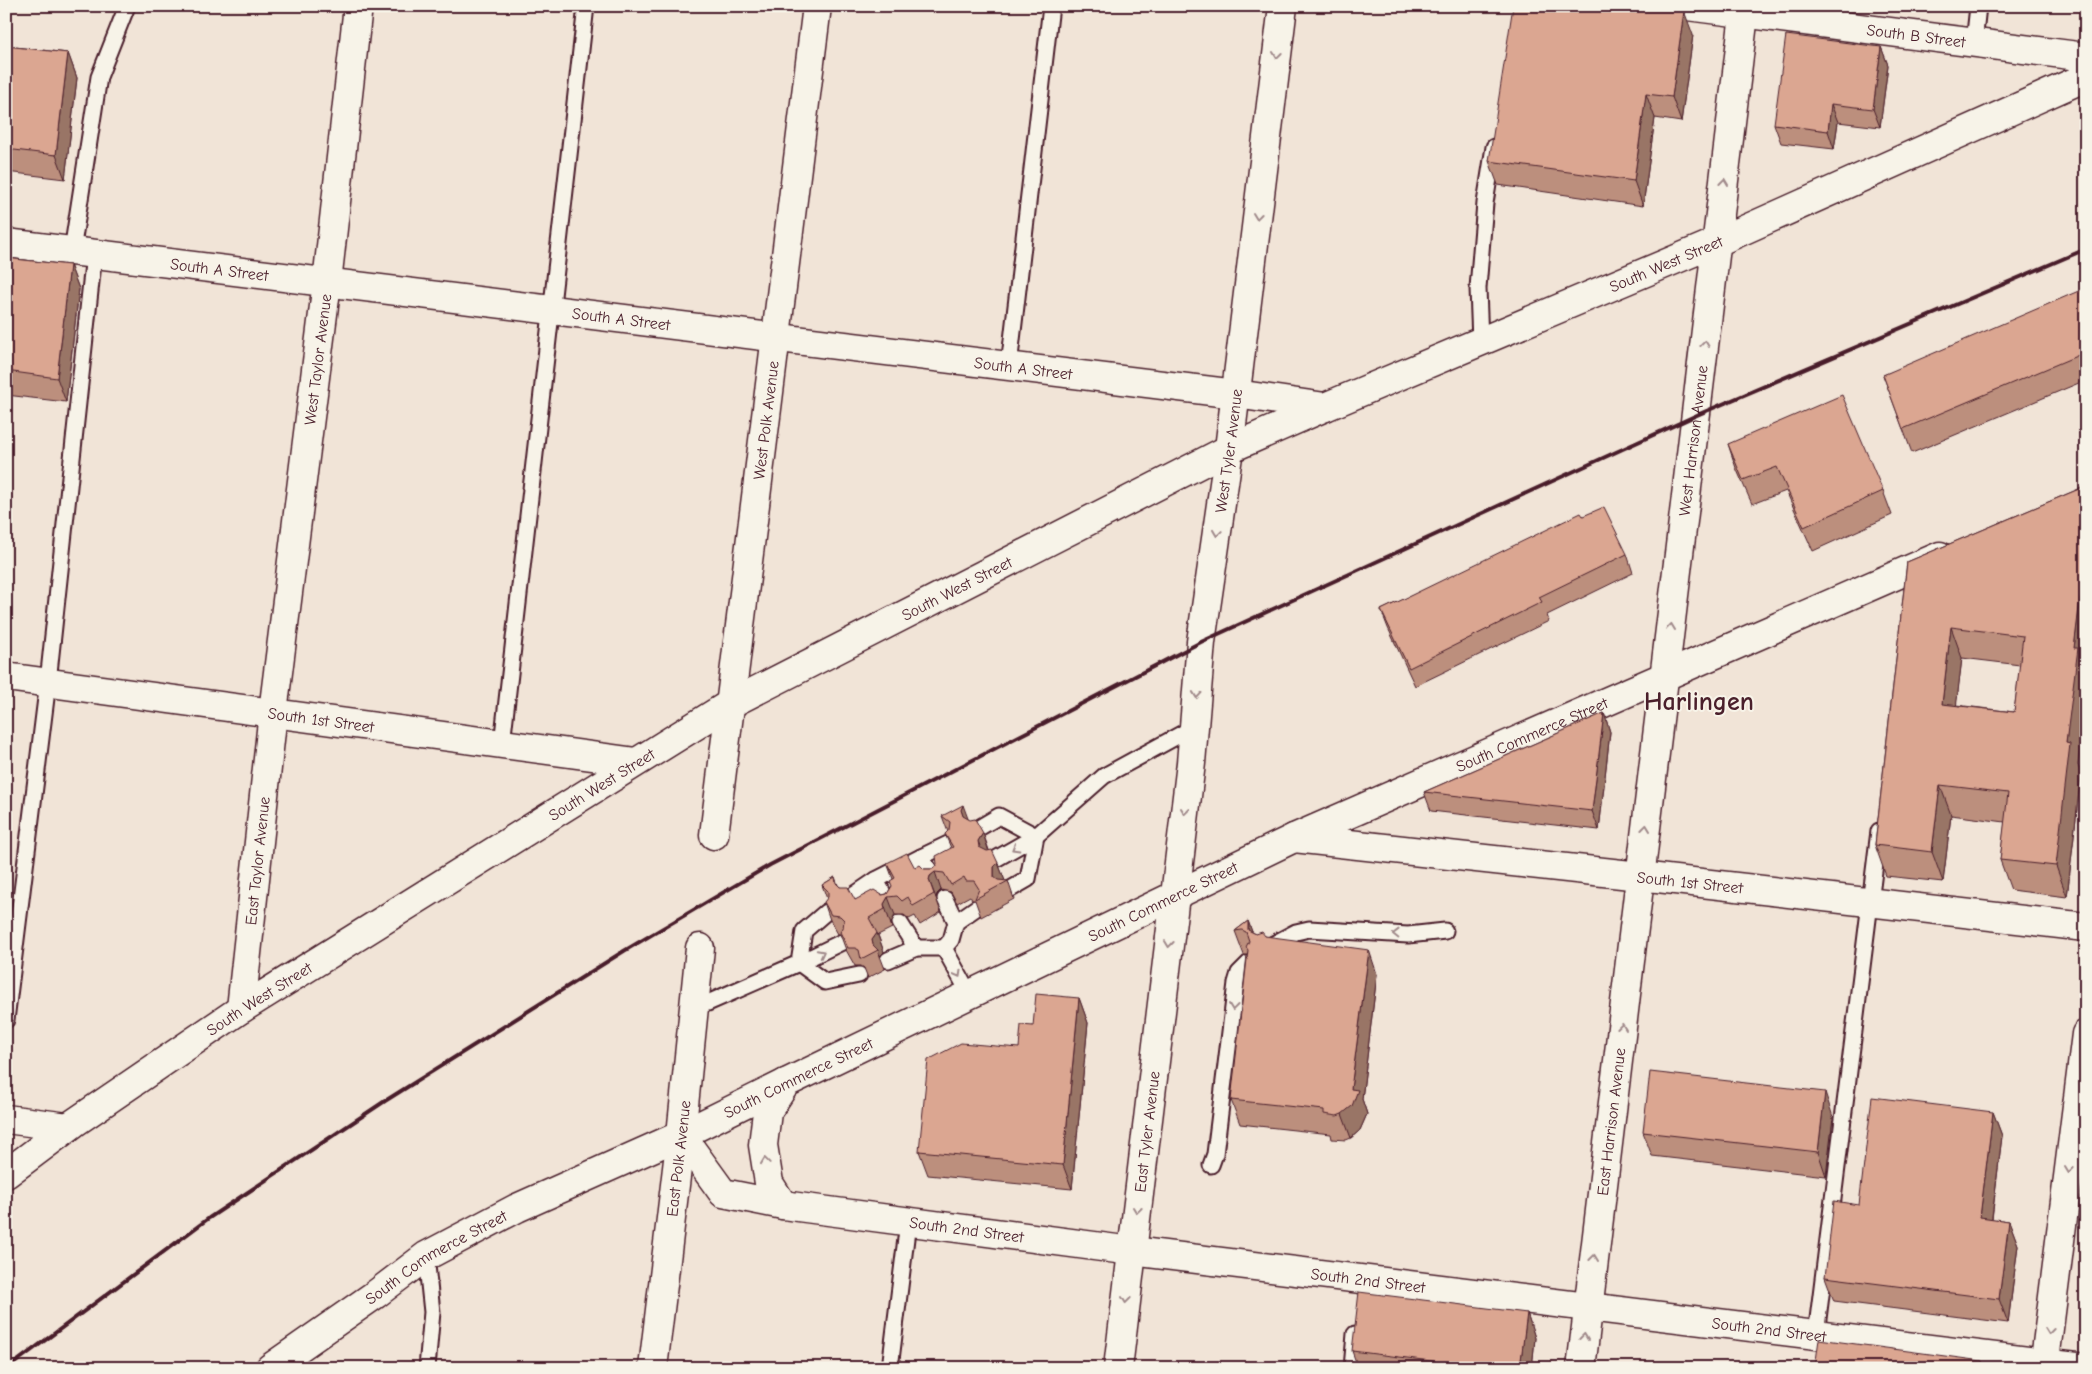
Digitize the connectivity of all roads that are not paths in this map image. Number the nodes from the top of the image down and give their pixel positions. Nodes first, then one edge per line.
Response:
1 (127, 6) edge
2 (358, 6) edge
3 (586, 6) edge
4 (817, 6) edge
5 (1051, 6) edge
6 (1283, 6) edge
7 (1687, 6) edge
8 (1978, 6) edge
9 (1745, 10) edge
10 (1974, 43) junction
11 (2086, 57) edge
12 (2086, 77) edge
13 (1496, 135) edge
14 (1717, 242) junction
15 (6, 243) edge
16 (83, 252) junction
17 (327, 282) junction
18 (550, 310) junction
19 (776, 338) junction
20 (1480, 342) junction
21 (1009, 366) junction
22 (1236, 394) junction
23 (1325, 407) junction
24 (1229, 449) junction
25 (1959, 548) edge
26 (1665, 675) junction
27 (6, 677) edge
28 (48, 682) junction
29 (730, 704) junction
30 (273, 712) junction
31 (1194, 727) junction
32 (502, 744) junction
33 (636, 762) junction
34 (1881, 818) edge
35 (977, 829) edge
36 (714, 835) dead end
37 (1036, 836) junction
38 (1294, 838) junction
39 (948, 844) edge
40 (921, 857) junction
41 (994, 860) edge
42 (1640, 876) junction
43 (935, 879) edge
44 (876, 880) junction
45 (1009, 890) edge
46 (1175, 896) junction
47 (850, 897) edge
48 (945, 899) dead end
49 (1870, 902) junction
50 (889, 904) edge
51 (976, 908) edge
52 (826, 912) edge
53 (956, 922) junction
54 (900, 923) dead end
55 (2086, 927) edge
56 (1445, 931) dead end
57 (842, 942) edge
58 (700, 948) dead end
59 (916, 948) junction
60 (944, 948) junction
61 (1265, 949) edge
62 (888, 960) dead end
63 (1249, 962) edge
64 (800, 963) junction
65 (859, 975) edge
66 (970, 995) junction
67 (241, 1009) junction
68 (694, 1009) junction
69 (6, 1020) edge
70 (2086, 1034) edge
71 (786, 1083) junction
72 (6, 1119) edge
73 (68, 1127) junction
74 (681, 1135) junction
75 (1210, 1166) dead end
76 (6, 1174) edge
77 (783, 1205) junction
78 (908, 1222) junction
79 (1132, 1251) junction
80 (426, 1256) junction
81 (1588, 1306) junction
82 (1357, 1318) edge
83 (1816, 1335) junction
84 (2045, 1365) edge
85 (270, 1368) edge
86 (427, 1368) edge
87 (653, 1368) edge
88 (890, 1368) edge
89 (1118, 1368) edge
90 (1352, 1368) edge
91 (1581, 1368) edge
92 (2085, 1368) edge

1 - 16 lane
2 - 17 street, West Taylor Avenue
3 - 18 lane
4 - 19 street, West Polk Avenue
5 - 21 lane
6 -> 22 street, West Tyler Avenue
7 - 9 street, South B Street
8 - 10 lane
9 - 10 street, South B Street
14 -> 9 street, West Harrison Avenue
10 - 11 street, South B Street
12 - 14 street, South West Street
13 - 20 lane
14 - 20 street, South West Street
26 -> 14 street, West Harrison Avenue
15 - 16 street, South A Street
16 - 17 street, South A Street
16 - 28 lane
17 - 18 street, South A Street
17 - 30 street, West Taylor Avenue
18 - 19 street, South A Street
18 - 32 lane
19 - 21 street, South A Street
19 - 29 street, West Polk Avenue
20 - 23 street, South West Street
21 - 22 street, South A Street
22 - 23 street
22 - 24 street, West Tyler Avenue
23 - 24 street, South West Street
24 - 29 street, South West Street
24 -> 31 street, West Tyler Avenue
25 - 26 street, South Commerce Street
26 - 38 street, South Commerce Street
42 -> 26 street, West Harrison Avenue
27 - 28 street, South 1st Street
28 - 30 street, South 1st Street
28 - 69 lane
29 - 33 street, South West Street
29 - 36 street, West Polk Avenue
30 - 32 street, South 1st Street
30 - 67 street, East Taylor Avenue
31 - 37 lane
31 -> 46 street, West Tyler Avenue
32 - 33 street, South 1st Street
33 - 67 street, South West Street
34 - 49 lane
35 - 37 lane
37 -> 41 lane
37 - 45 lane
38 - 42 street, South 1st Street
38 - 46 street, South Commerce Street
39 - 40 lane
40 - 43 lane
40 - 44 lane
42 - 49 street, South 1st Street
81 -> 42 street, East Harrison Avenue
44 - 47 lane
44 - 50 lane
46 - 66 street, South Commerce Street
46 -> 79 street, East Tyler Avenue
48 - 53 lane
49 - 55 street, South 1st Street
49 - 83 lane
51 - 53 lane
52 - 64 lane
53 - 60 lane
54 - 59 lane
56 -> 61 lane
64 -> 57 lane
58 - 68 street, East Polk Avenue
59 - 60 lane
59 - 62 lane
60 -> 66 lane
63 -> 75 lane
64 - 65 lane
64 - 68 lane
66 - 71 street, South Commerce Street
67 - 73 street, South West Street
68 - 74 street, East Polk Avenue
70 -> 84 street
71 - 74 street, South Commerce Street
77 -> 71 street
72 - 73 street
73 - 76 street, South West Street
74 - 77 street, South 2nd Street
74 - 80 street, South Commerce Street
74 - 87 street, East Polk Avenue
77 - 78 street, South 2nd Street
78 - 79 street, South 2nd Street
78 - 88 lane
79 - 81 street, South 2nd Street
79 -> 89 street, East Tyler Avenue
80 - 85 street, South Commerce Street
80 - 86 lane
81 - 83 street, South 2nd Street
91 -> 81 street, East Harrison Avenue
82 - 90 lane
83 - 84 street, South 2nd Street
84 - 92 street, South 2nd Street

